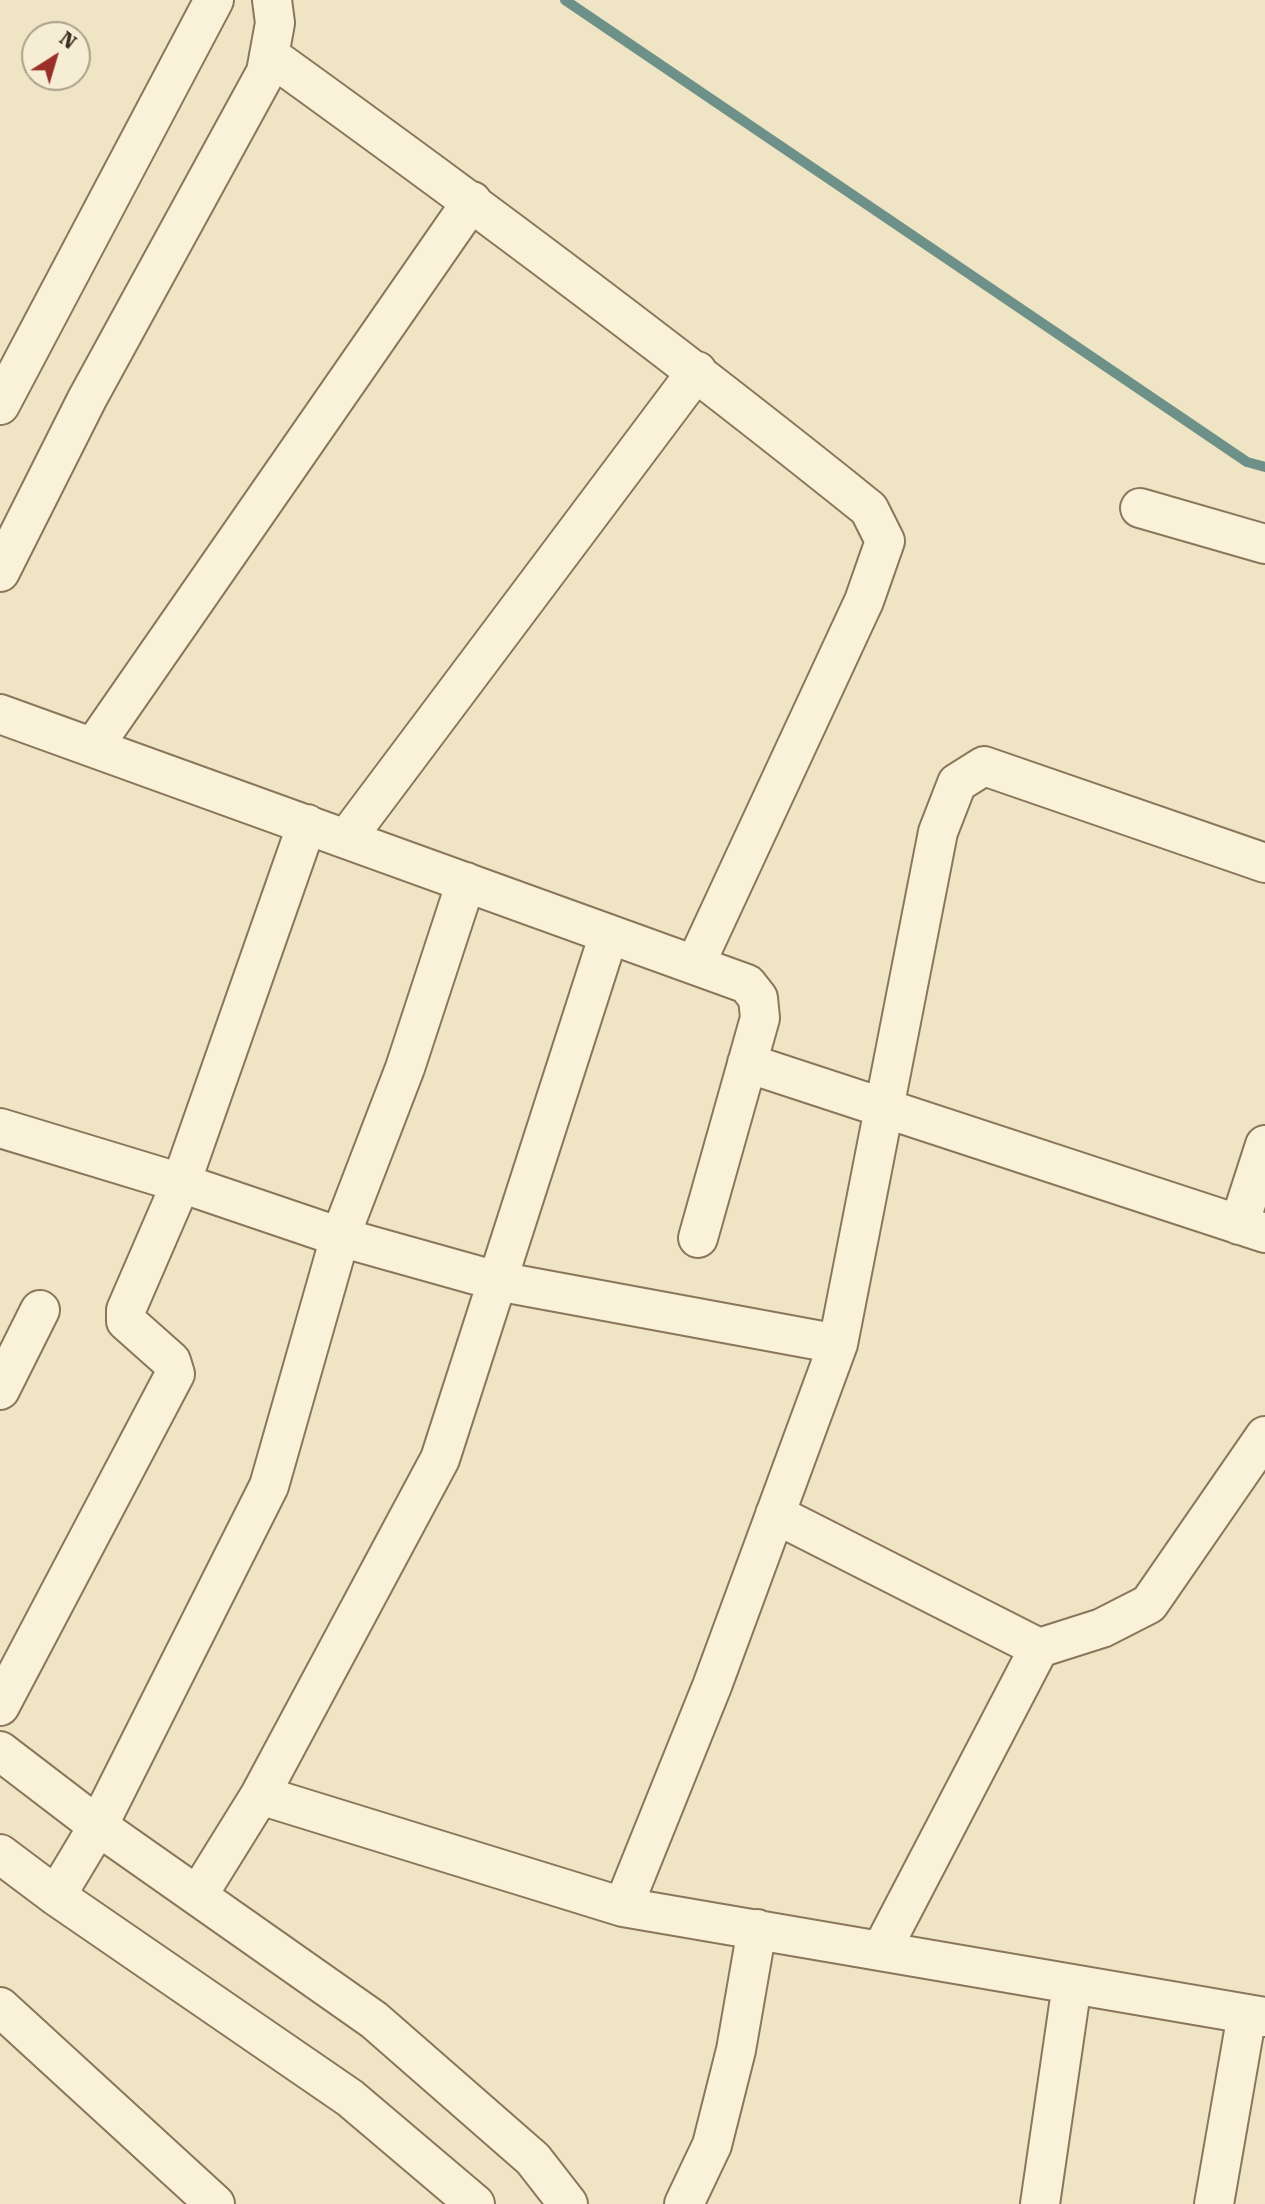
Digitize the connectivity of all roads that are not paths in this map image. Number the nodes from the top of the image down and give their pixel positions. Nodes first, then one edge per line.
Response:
1 (214, 0) edge
2 (271, 0) edge
3 (269, 55) junction
4 (472, 201) junction
5 (697, 371) junction
6 (0, 405) edge
7 (1140, 508) dead end
8 (1265, 544) edge
9 (0, 572) edge
10 (0, 714) edge
11 (94, 746) junction
12 (307, 824) junction
13 (346, 839) junction
14 (1265, 863) edge
15 (466, 882) junction
16 (609, 934) junction
17 (695, 965) junction
18 (747, 1063) junction
19 (884, 1107) junction
20 (0, 1128) edge
21 (1265, 1145) edge
22 (181, 1183) junction
23 (1252, 1229) edge
24 (340, 1237) junction
25 (698, 1238) dead end
26 (497, 1281) junction
27 (40, 1310) dead end
28 (838, 1344) junction
29 (0, 1390) edge
30 (1265, 1436) edge
31 (775, 1514) junction
32 (1039, 1648) junction
33 (0, 1706) edge
34 (0, 1751) edge
35 (260, 1795) junction
36 (98, 1826) junction
37 (0, 1854) edge
38 (198, 1895) junction
39 (56, 1896) junction
40 (623, 1907) junction
41 (757, 1929) junction
42 (881, 1951) junction
43 (1072, 1984) junction
44 (0, 2007) edge
45 (1256, 2016) edge
46 (215, 2204) edge
47 (475, 2204) edge
48 (568, 2204) edge
49 (684, 2204) edge
50 (1040, 2204) edge
51 (1214, 2204) edge

1 - 6 street
2 - 3 street
3 - 4 street
3 - 9 street
4 - 5 street
4 - 11 street
5 - 13 street
5 - 17 street
7 - 8 street
10 - 11 street
11 - 12 street
12 - 13 street
12 - 22 street
13 - 15 street
14 - 19 street
15 - 16 street
15 - 24 street
16 - 17 street
16 - 26 street
17 - 18 street
18 - 19 street
18 - 25 street
19 - 23 street
19 - 28 street
20 - 22 street
21 - 23 street
22 - 24 street
22 - 33 street
24 - 26 street
24 - 36 street
26 - 28 street
26 - 35 street
27 - 29 street
28 - 31 street
30 - 32 street
31 - 32 street
31 - 40 street
32 - 42 street
34 - 36 street
35 - 38 street
35 - 40 street
36 - 38 street
36 - 39 street
37 - 39 street
38 - 48 street
39 - 47 street
40 - 41 street
41 - 42 street
41 - 49 street
42 - 43 street
43 - 45 street
43 - 50 street
44 - 46 street
45 - 51 street

